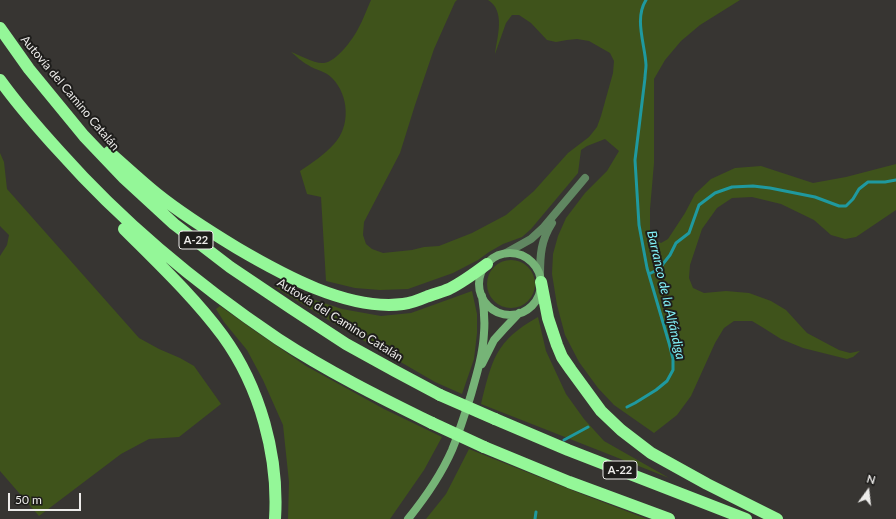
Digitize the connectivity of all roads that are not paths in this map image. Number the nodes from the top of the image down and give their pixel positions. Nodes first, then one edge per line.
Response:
1 (0, 28) edge
2 (29, 69) junction
3 (0, 81) edge
4 (585, 178) dead end
5 (568, 199) junction
6 (506, 253) junction
7 (487, 264) junction
8 (540, 279) junction
9 (482, 296) junction
10 (519, 313) junction
11 (477, 375) junction
12 (275, 519) edge
13 (408, 519) edge
14 (669, 519) edge
15 (746, 519) edge
16 (777, 519) edge

1 - 2 highway, Autovía del Camino Catalán / A-22
2 - 7 highway
2 - 15 highway, Autovía del Camino Catalán / A-22, bridge
3 - 12 highway
3 - 14 highway, A-22, bridge
4 - 5 street
5 - 6 street
5 - 8 street
6 - 7 main road
6 - 8 main road
7 - 9 main road
8 - 10 main road
8 - 16 highway
9 - 10 main road
9 - 11 main road
10 - 11 main road
11 - 13 main road

